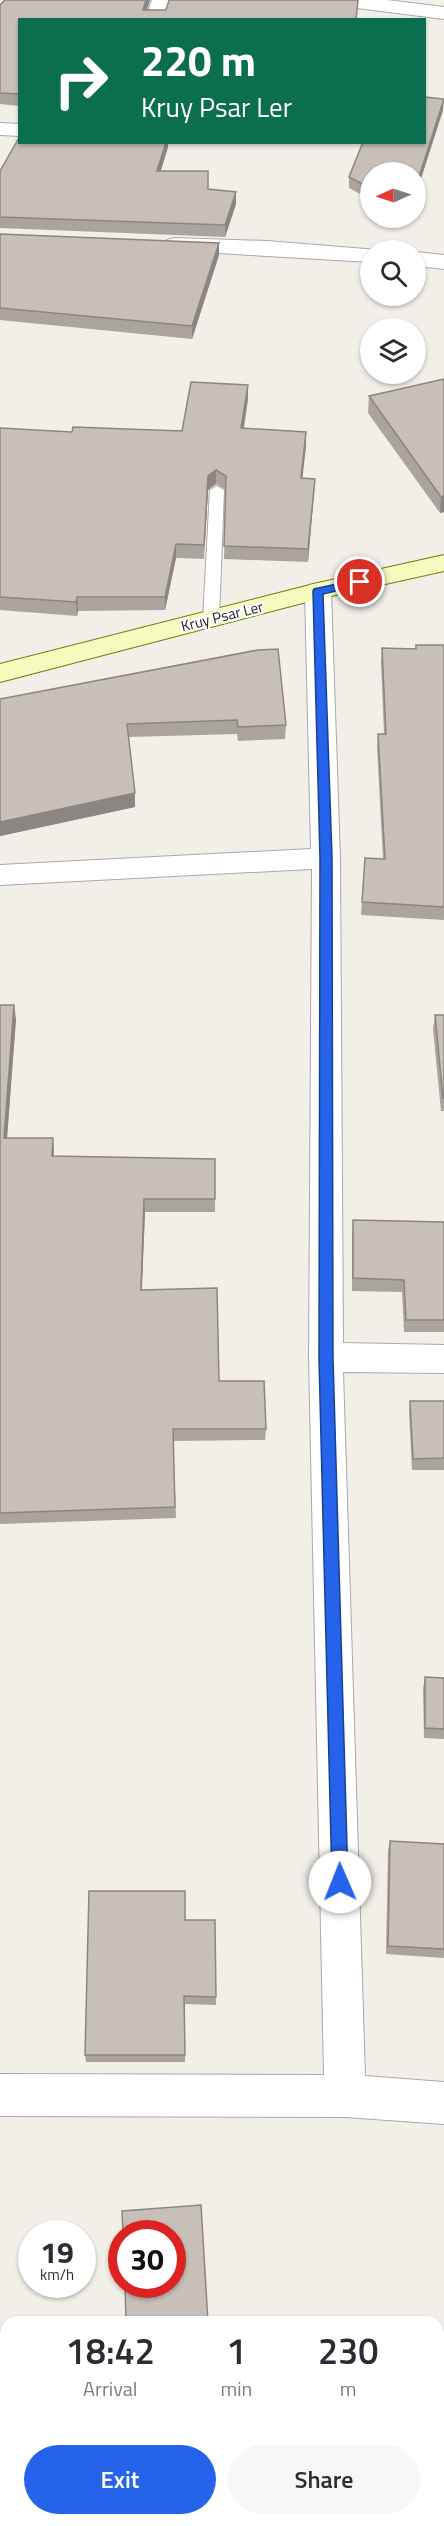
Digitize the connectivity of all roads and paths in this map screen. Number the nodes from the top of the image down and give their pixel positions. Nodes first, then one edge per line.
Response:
1 (162, 0) edge
2 (341, 0) edge
3 (444, 13) edge
4 (156, 18) edge
5 (0, 129) edge
6 (18, 130) edge
7 (151, 244) edge
8 (360, 254) edge
9 (426, 260) edge
10 (444, 262) edge
11 (217, 490) edge
12 (444, 563) edge
13 (318, 591) junction
14 (211, 619) junction
15 (0, 673) edge
16 (326, 858) junction
17 (0, 875) edge
18 (326, 1358) junction
19 (444, 1359) edge
20 (0, 2095) edge
21 (345, 2096) junction
22 (444, 2103) edge

1 - 4 street
2 - 3 street
5 - 6 street
7 - 8 street
9 - 10 street
11 - 14 lane
12 - 13 street, Kruy Psar Ler
13 - 14 street, Kruy Psar Ler
13 - 16 street
14 - 15 street, Kruy Psar Ler
16 - 17 street
16 - 18 street
18 - 19 street
18 - 21 street
20 - 21 street
21 - 22 street

